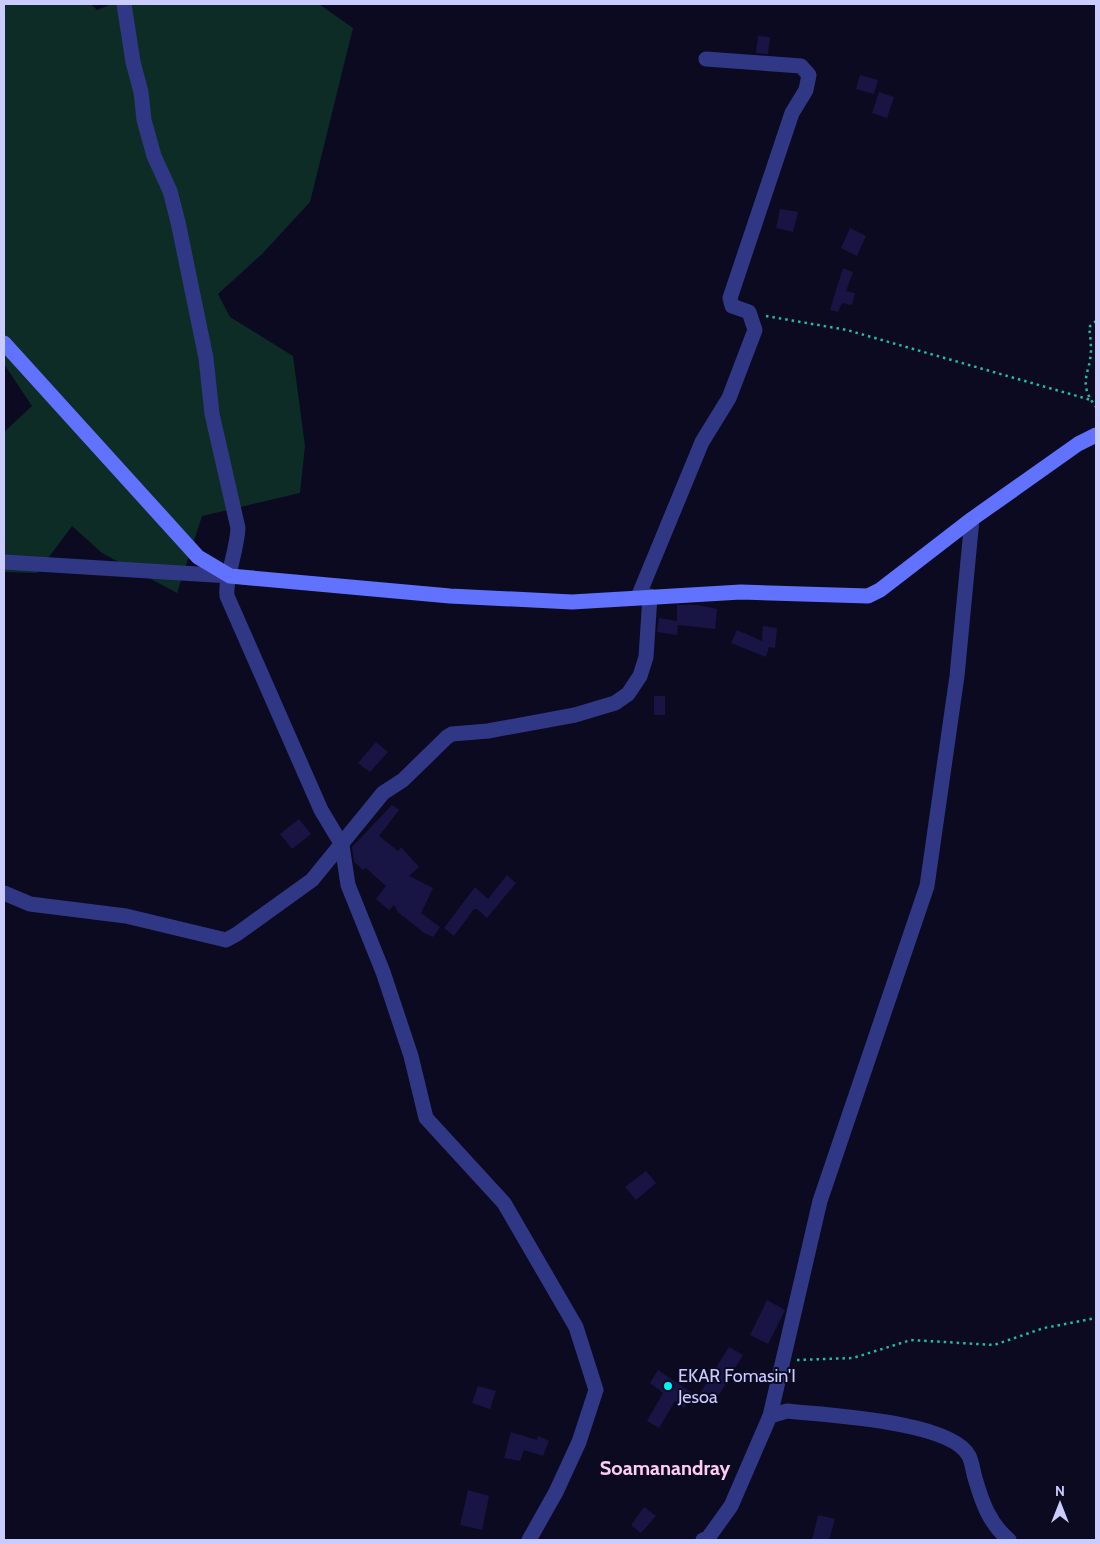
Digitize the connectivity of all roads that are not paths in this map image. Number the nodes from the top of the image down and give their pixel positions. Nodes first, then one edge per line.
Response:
1 (124, 4) edge
2 (706, 59) dead end
3 (4, 343) edge
4 (1096, 435) edge
5 (972, 519) junction
6 (4, 562) edge
7 (230, 576) junction
8 (644, 596) junction
9 (342, 845) junction
10 (4, 892) edge
11 (770, 1416) junction
12 (529, 1540) edge
13 (703, 1540) edge
14 (1009, 1540) edge

1 - 7 street
2 - 8 street
3 - 7 street
4 - 5 street
5 - 8 street
5 - 11 street
6 - 7 street
7 - 8 street
7 - 9 street
8 - 9 street
9 - 10 street
9 - 12 street
11 - 13 street
11 - 14 street

